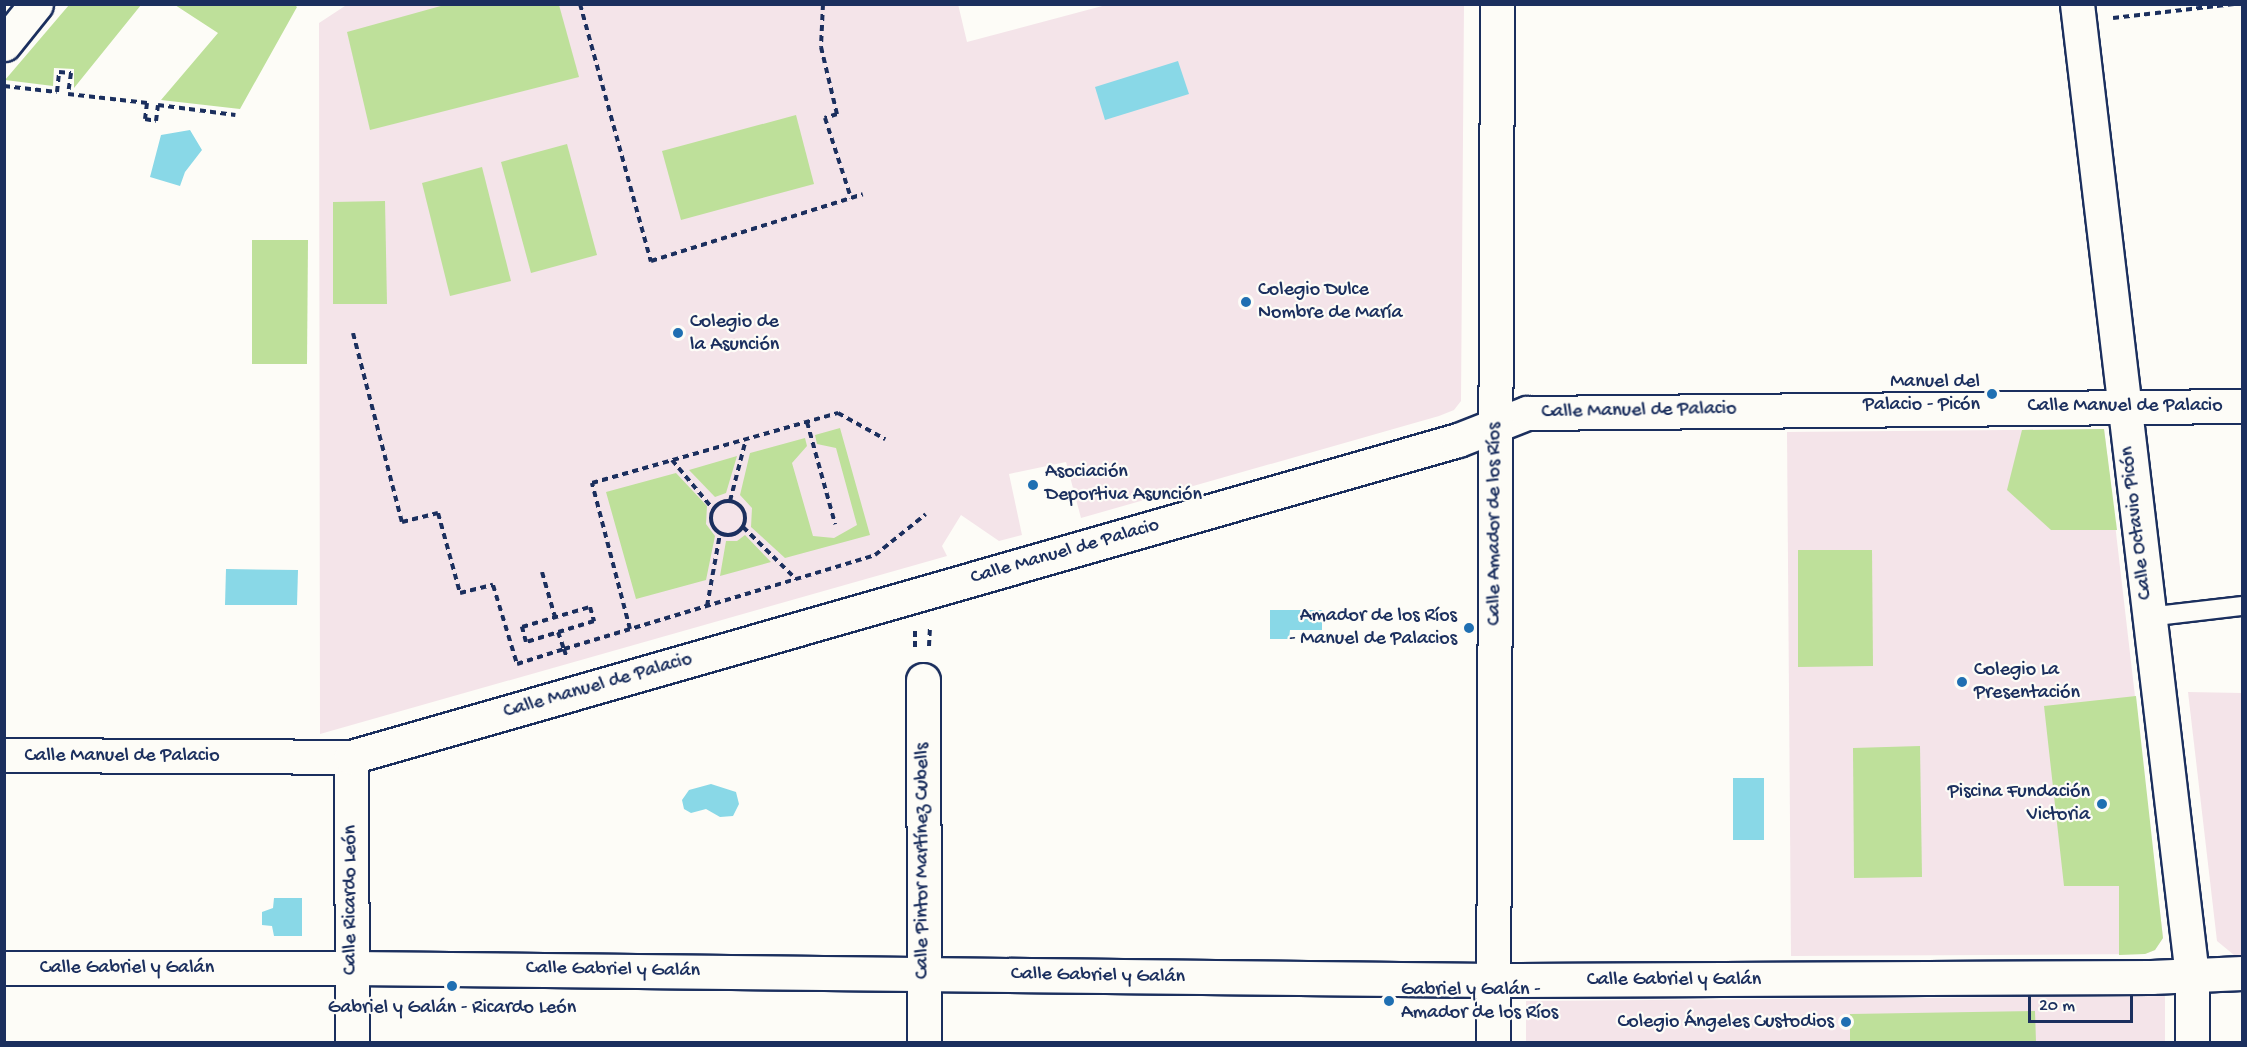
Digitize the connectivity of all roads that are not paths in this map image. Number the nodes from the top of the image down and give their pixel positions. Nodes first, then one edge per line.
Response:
1 (36, 4) edge
2 (1497, 4) edge
3 (2077, 4) edge
4 (4, 44) edge
5 (2124, 406) junction
6 (2242, 406) edge
7 (1496, 426) junction
8 (2242, 606) edge
9 (2148, 617) junction
10 (923, 680) dead end
11 (4, 755) edge
12 (351, 757) junction
13 (4, 968) edge
14 (351, 968) junction
15 (923, 973) junction
16 (2242, 973) edge
17 (2192, 975) junction
18 (1493, 980) junction
19 (352, 1042) edge
20 (924, 1042) edge
21 (1493, 1042) edge
22 (2192, 1042) edge

1 - 4 street
2 - 7 street, Calle Amador de los Ríos
3 - 5 street, Calle Octavio Picón
5 - 6 street, Calle Manuel de Palacio
5 - 7 street, Calle Manuel de Palacio
5 - 9 street, Calle Octavio Picón
7 - 12 street, Calle Manuel de Palacio
7 - 18 street, Calle Amador de los Ríos
8 - 9 lane
9 - 17 street, Calle Octavio Picón
10 - 15 street, Calle Pintor Martínez Cubells
11 - 12 street, Calle Manuel de Palacio
12 - 14 street, Calle Ricardo León
13 - 14 street, Calle Gabriel y Galán
14 - 15 street, Calle Gabriel y Galán
14 - 19 street, Calle Ricardo León
15 - 18 street, Calle Gabriel y Galán
15 - 20 street, Calle Pintor Martínez Cubells
16 - 17 street, Calle Gabriel y Galán
17 - 18 street, Calle Gabriel y Galán
17 - 22 street, Calle Octavio Picón
18 - 21 street, Calle Amador de los Ríos

